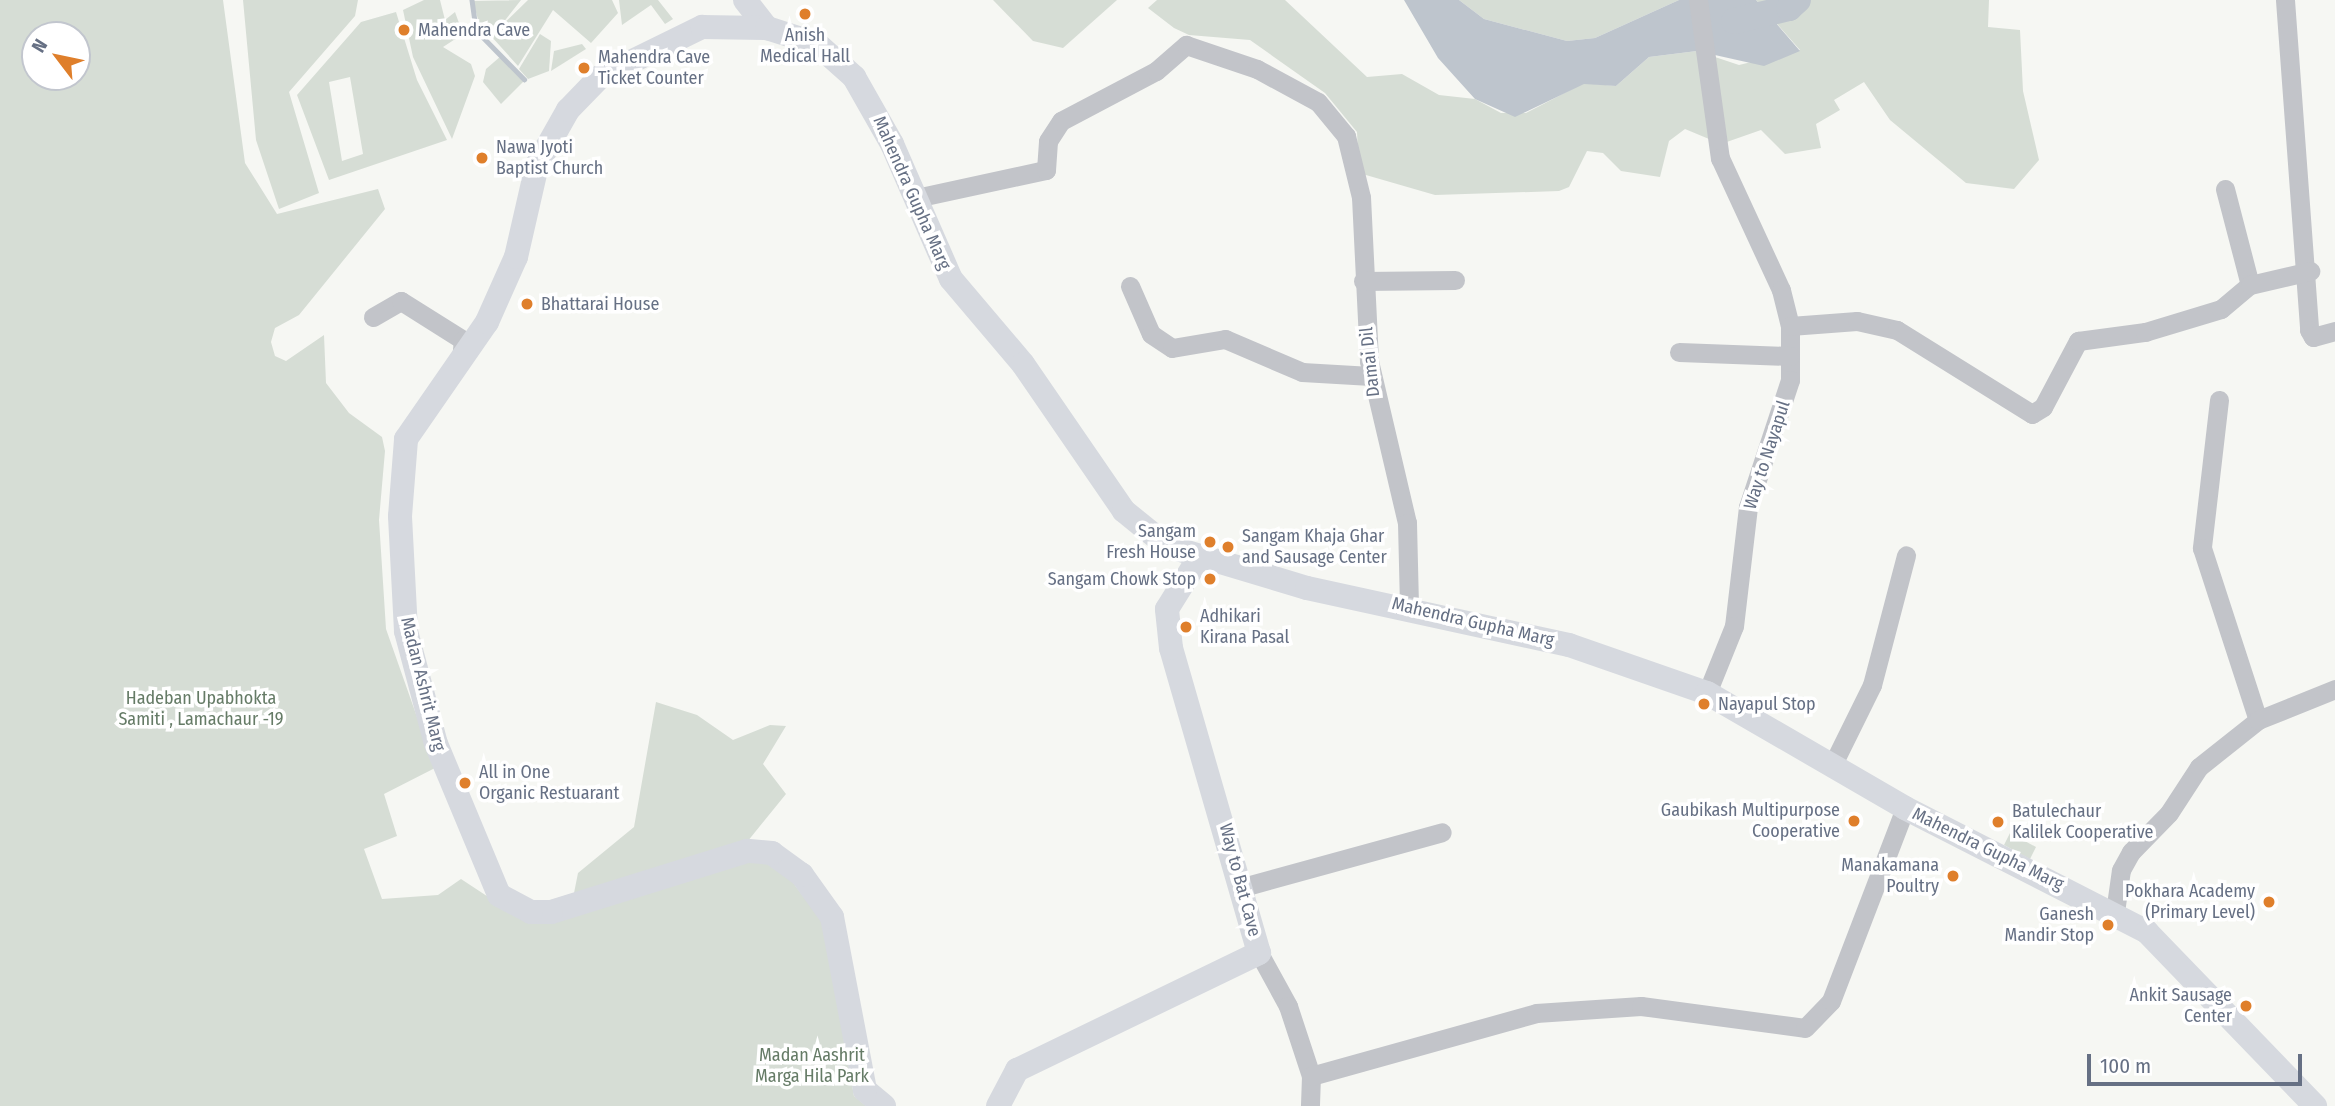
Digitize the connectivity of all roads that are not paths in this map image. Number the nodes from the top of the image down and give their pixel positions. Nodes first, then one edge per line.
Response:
1 (746, 0) edge
2 (1698, 0) edge
3 (2285, 0) edge
4 (767, 27) junction
5 (2225, 189) dead end
6 (916, 198) junction
7 (2310, 271) junction
8 (1455, 280) dead end
9 (1363, 281) junction
10 (2250, 285) junction
11 (1130, 286) dead end
12 (373, 317) dead end
13 (1790, 326) junction
14 (2335, 331) edge
15 (1679, 352) dead end
16 (1790, 356) junction
17 (461, 360) junction
18 (1371, 376) junction
19 (2219, 400) dead end
20 (1167, 545) junction
21 (1906, 555) dead end
22 (1200, 556) junction
23 (1409, 606) junction
24 (1167, 609) junction
25 (2335, 689) edge
26 (1707, 693) junction
27 (2258, 720) junction
28 (1832, 766) junction
29 (1905, 808) junction
30 (1443, 832) dead end
31 (1243, 887) junction
32 (2115, 912) junction
33 (1259, 953) junction
34 (1311, 1076) junction
35 (884, 1106) edge
36 (998, 1106) edge
37 (1310, 1106) edge
38 (2315, 1106) edge

1 - 4 main road
2 - 13 street, Way to Nayapul
3 - 7 street
4 - 6 main road, Mahendra Gupha Marg
4 - 17 main road, Madan Ashrit Marg
5 - 10 street
6 - 9 street, Damai Dil
6 - 20 main road, Mahendra Gupha Marg
7 - 10 street
7 - 14 street
8 - 9 street
9 - 18 street, Damai Dil
10 - 13 street
11 - 18 street
12 - 17 street
13 - 16 street, Way to Nayapul
15 - 16 street
16 - 26 street, Way to Nayapul
17 - 35 main road, Madan Ashrit Marg
18 - 23 street, Damai Dil
19 - 27 street
20 - 22 main road, Mahendra Gupha Marg
20 - 24 main road, Way to Bat Cave
21 - 28 street
22 - 23 main road, Mahendra Gupha Marg
22 - 24 main road
23 - 26 main road, Mahendra Gupha Marg
24 - 31 main road, Way to Bat Cave
25 - 27 street
26 - 28 main road, Mahendra Gupha Marg
27 - 32 street
28 - 29 main road, Mahendra Gupha Marg
29 - 32 main road, Mahendra Gupha Marg
29 - 34 street
30 - 31 street
31 - 33 main road, Way to Bat Cave
32 - 38 main road, Mahendra Gupha Marg
33 - 34 street
33 - 36 main road, Way to Bat Cave
34 - 37 street

